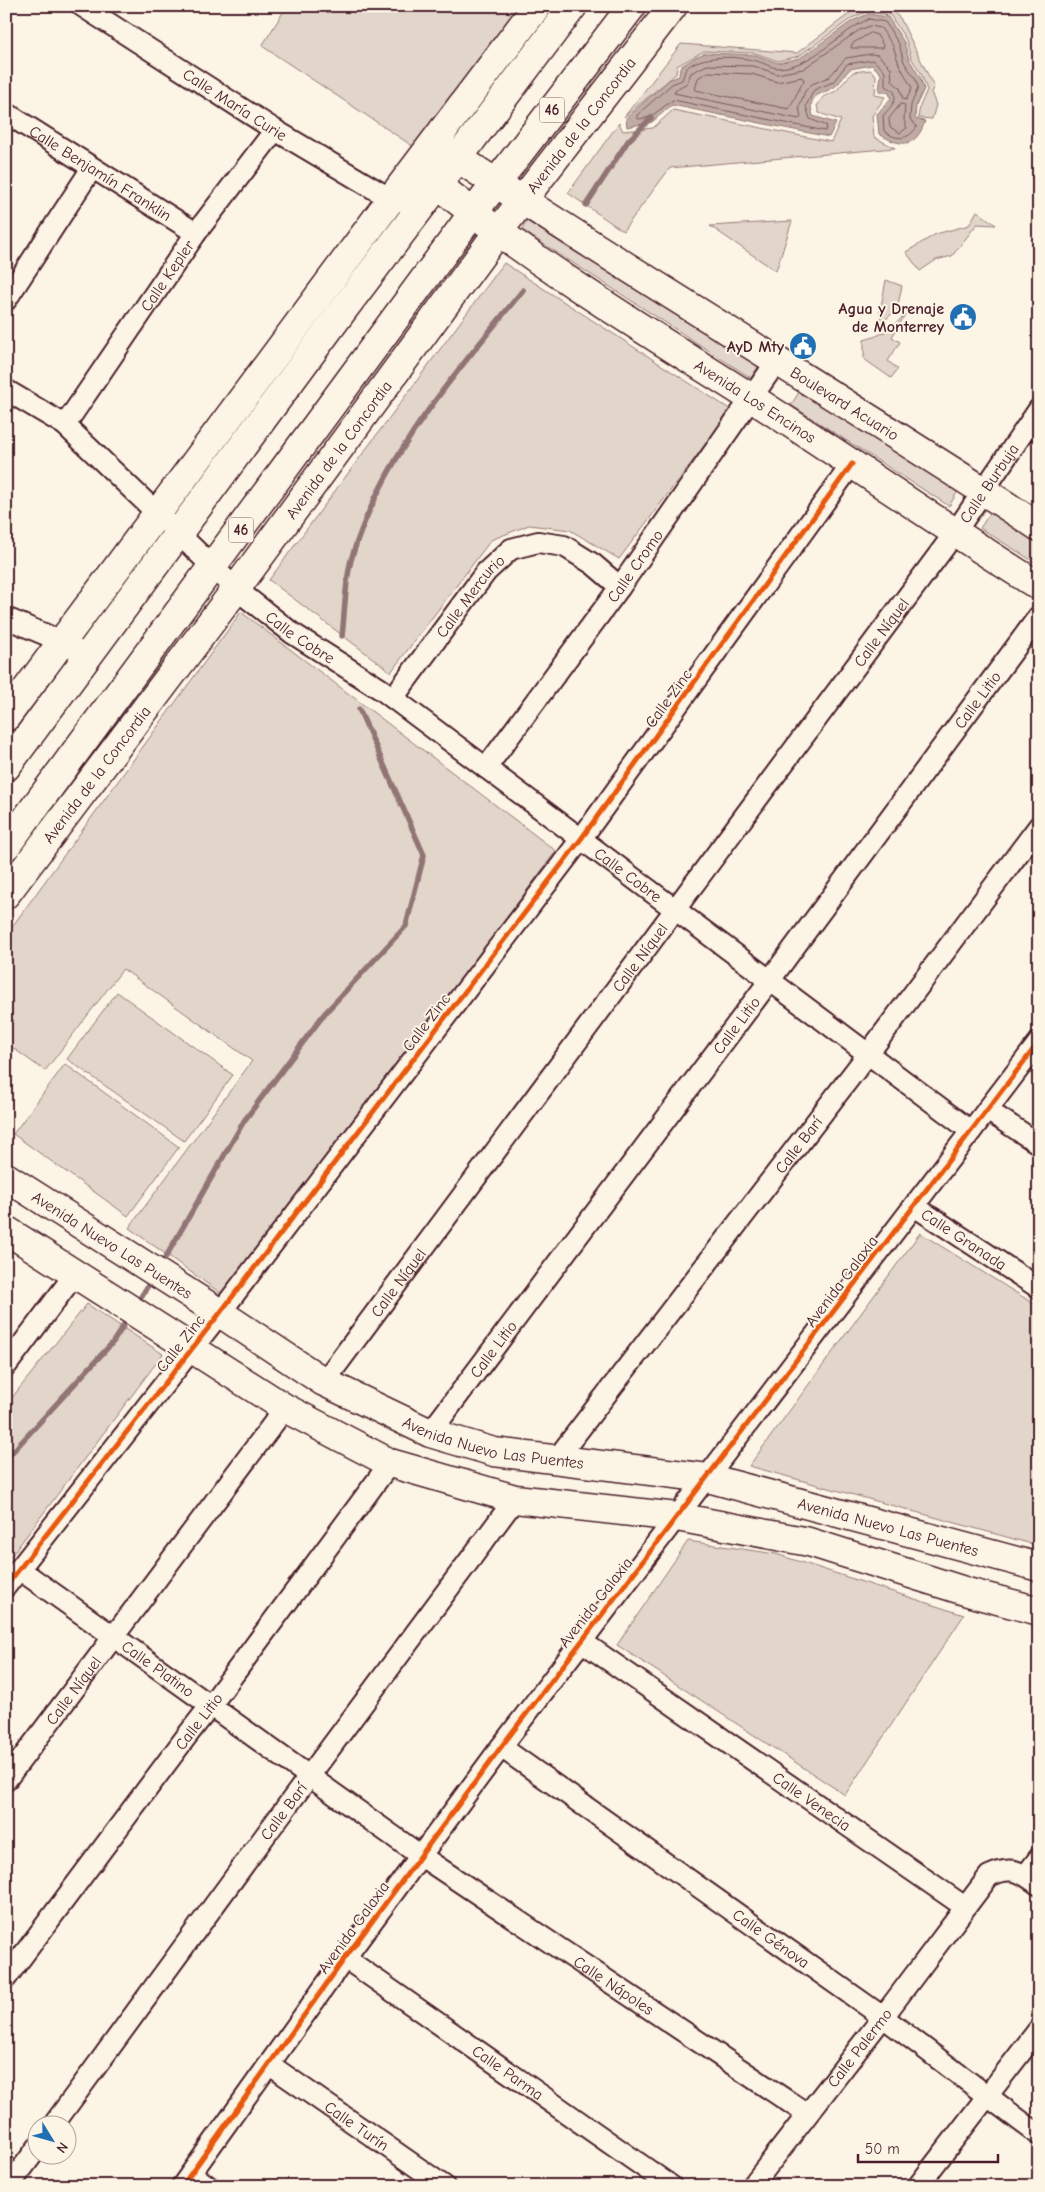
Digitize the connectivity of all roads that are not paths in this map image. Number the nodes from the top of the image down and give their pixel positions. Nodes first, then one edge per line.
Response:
1 (82, 6) edge
2 (537, 6) edge
3 (573, 6) edge
4 (632, 6) edge
5 (672, 6) edge
6 (6, 113) edge
7 (444, 129) junction
8 (275, 130) junction
9 (458, 158) junction
10 (92, 168) junction
11 (496, 183) junction
12 (438, 185) junction
13 (391, 198) junction
14 (523, 201) junction
15 (473, 213) junction
16 (498, 232) junction
17 (196, 233) junction
18 (390, 248) junction
19 (6, 300) edge
20 (778, 360) junction
21 (6, 390) edge
22 (750, 397) junction
23 (1039, 408) edge
24 (65, 425) junction
25 (852, 464) junction
26 (982, 490) junction
27 (157, 515) junction
28 (1039, 527) edge
29 (954, 534) junction
30 (178, 535) junction
31 (213, 568) junction
32 (1039, 586) edge
33 (620, 587) junction
34 (236, 589) junction
35 (1039, 616) edge
36 (6, 618) edge
37 (63, 642) junction
38 (88, 657) junction
39 (393, 698) junction
40 (6, 717) edge
41 (6, 768) edge
42 (486, 768) junction
43 (1039, 826) edge
44 (581, 839) junction
45 (6, 846) edge
46 (6, 894) edge
47 (675, 909) junction
48 (770, 980) junction
49 (1039, 1042) edge
50 (868, 1054) junction
51 (987, 1110) junction
52 (971, 1131) junction
53 (1039, 1144) edge
54 (6, 1177) edge
55 (914, 1206) junction
56 (6, 1230) edge
57 (86, 1281) junction
58 (1039, 1288) edge
59 (220, 1312) junction
60 (192, 1349) junction
61 (6, 1366) edge
62 (324, 1382) junction
63 (285, 1408) junction
64 (430, 1434) junction
65 (555, 1461) junction
66 (390, 1463) junction
67 (708, 1478) junction
68 (516, 1499) junction
69 (677, 1517) junction
70 (1039, 1567) edge
71 (18, 1569) junction
72 (6, 1586) edge
73 (1039, 1611) edge
74 (113, 1637) junction
75 (581, 1641) junction
76 (212, 1705) junction
77 (501, 1747) junction
78 (310, 1776) junction
79 (6, 1780) edge
80 (421, 1856) junction
81 (1039, 1858) edge
82 (1032, 1880) edge
83 (965, 1907) junction
84 (345, 1958) junction
85 (6, 1978) edge
86 (884, 2017) junction
87 (1039, 2029) edge
88 (270, 2065) junction
89 (987, 2095) junction
90 (61, 2114) edge
91 (807, 2114) junction
92 (1039, 2135) edge
93 (28, 2160) edge
94 (187, 2180) edge
95 (9, 2186) edge
96 (208, 2186) edge
97 (444, 2186) edge
98 (671, 2186) edge
99 (752, 2186) edge
100 (918, 2186) edge

1 - 8 street, Calle María Curie
2 - 7 street
3 - 9 street
4 - 11 street, Avenida de la Concordia / 46
5 - 14 street, Avenida de la Concordia
6 - 10 street, Calle Benjamín Franklin
7 - 13 street
7 - 18 street
8 - 13 street, Calle María Curie
8 - 17 street, Calle Kepler
9 - 11 street, Boulevard Acuario
9 - 12 street
10 - 17 street, Calle Benjamín Franklin
10 - 19 street
11 - 14 street, Boulevard Acuario
11 - 15 street, Avenida de la Concordia / 46
12 - 15 street, Avenida Los Encinos
12 - 18 street
13 - 27 street
14 - 16 street, Avenida de la Concordia
14 - 20 street, Boulevard Acuario
15 - 16 street, Avenida Los Encinos
15 - 31 street, Avenida de la Concordia / 46
16 - 22 street, Avenida Los Encinos
16 - 34 street, Avenida de la Concordia
17 - 24 street, Calle Kepler
18 - 30 street
20 - 22 street, Calle Cromo
20 - 26 street, Boulevard Acuario
21 - 24 street, Calle Cobre
22 - 25 street, Avenida Los Encinos
22 - 33 street, Calle Cromo
23 - 26 street, Calle Burbuja
24 - 27 street, Calle Cobre
25 - 29 street, Avenida Los Encinos
25 - 44 street, Calle Zinc
26 - 28 street, Boulevard Acuario
26 - 29 street, Calle Burbuja
27 - 30 street, Calle Cobre
27 - 37 street
29 - 32 street, Avenida Los Encinos
29 - 47 street, Calle Níquel
30 - 31 street, Calle Cobre
30 - 38 street
31 - 34 street, Calle Cobre
31 - 45 street, Avenida de la Concordia / 46
33 - 39 street, Calle Mercurio
33 - 42 street, Calle Cromo
34 - 39 street, Calle Cobre
34 - 46 street, Avenida de la Concordia
35 - 48 street, Calle Litio
36 - 37 street
37 - 38 street
37 - 40 street
38 - 41 street
39 - 42 street, Calle Cobre
42 - 44 street, Calle Cobre
43 - 50 street, Calle Barí
44 - 47 street, Calle Cobre
44 - 59 street, Calle Zinc
47 - 48 street, Calle Cobre
47 - 62 street, Calle Níquel
48 - 50 street, Calle Cobre
48 - 64 street, Calle Litio
49 - 51 street, Avenida Galaxia
50 - 52 street, Calle Cobre
50 - 65 street, Calle Barí
51 - 52 street, Avenida Galaxia
51 - 53 street
52 - 55 street, Avenida Galaxia
54 - 59 street, Avenida Nuevo Las Puentes
55 - 58 street, Calle Granada
55 - 67 street, Avenida Galaxia
56 - 57 street
57 - 60 street
57 - 61 street
59 - 60 street, Calle Zinc
59 - 62 street, Avenida Nuevo Las Puentes
60 - 63 street
60 - 71 street, Calle Zinc
62 - 64 street, Avenida Nuevo Las Puentes
63 - 66 street
63 - 74 street, Calle Níquel
64 - 65 street, Avenida Nuevo Las Puentes
65 - 67 street, Avenida Nuevo Las Puentes
66 - 68 street
66 - 76 street, Calle Litio
67 - 69 street, Avenida Galaxia
67 - 70 street, Avenida Nuevo Las Puentes
68 - 69 street
68 - 78 street, Calle Barí
69 - 73 street
69 - 75 street, Avenida Galaxia
71 - 72 street, Calle Zinc
71 - 74 street, Calle Platino
74 - 76 street, Calle Platino
74 - 79 street, Calle Níquel
75 - 77 street, Avenida Galaxia
75 - 83 street, Calle Venecia
76 - 78 street, Calle Platino
76 - 85 street, Calle Litio
77 - 80 street, Avenida Galaxia
77 - 86 street, Calle Génova
78 - 80 street, Calle Platino
78 - 90 street, Calle Barí
80 - 84 street, Avenida Galaxia
80 - 91 street, Calle Nápoles
81 - 82 street
82 - 83 street
83 - 86 street, Calle Palermo
84 - 88 street, Avenida Galaxia
84 - 98 street, Calle Parma
86 - 89 street, Calle Génova
86 - 91 street, Calle Palermo
87 - 89 street
88 - 94 street, Avenida Galaxia
88 - 97 street, Calle Turín
89 - 92 street, Calle Génova
89 - 100 street
91 - 99 street, Calle Palermo
93 - 95 street
94 - 96 street

